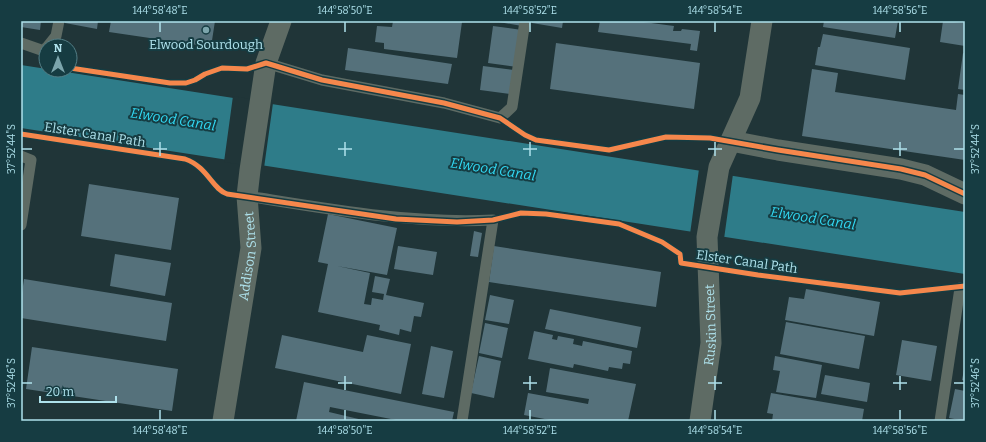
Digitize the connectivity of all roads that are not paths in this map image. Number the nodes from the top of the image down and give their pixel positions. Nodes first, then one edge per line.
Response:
1 (59, 21) edge
2 (281, 21) edge
3 (525, 21) edge
4 (762, 21) edge
5 (54, 38) edge
6 (21, 43) edge
7 (38, 49) edge
8 (266, 63) junction
9 (731, 141) junction
10 (26, 158) edge
11 (965, 194) edge
12 (247, 196) junction
13 (21, 225) edge
14 (960, 288) dead end
15 (224, 421) edge
16 (462, 421) edge
17 (700, 421) edge
18 (940, 421) edge

1 - 5 lane
2 - 8 street, Addison Street
3 - 8 lane
4 - 9 street, Ruskin Street
6 - 7 lane
8 - 12 street, Addison Street
9 - 11 street
9 - 17 street, Ruskin Street
10 - 13 lane
12 - 15 street, Addison Street
12 - 16 lane
14 - 18 lane

